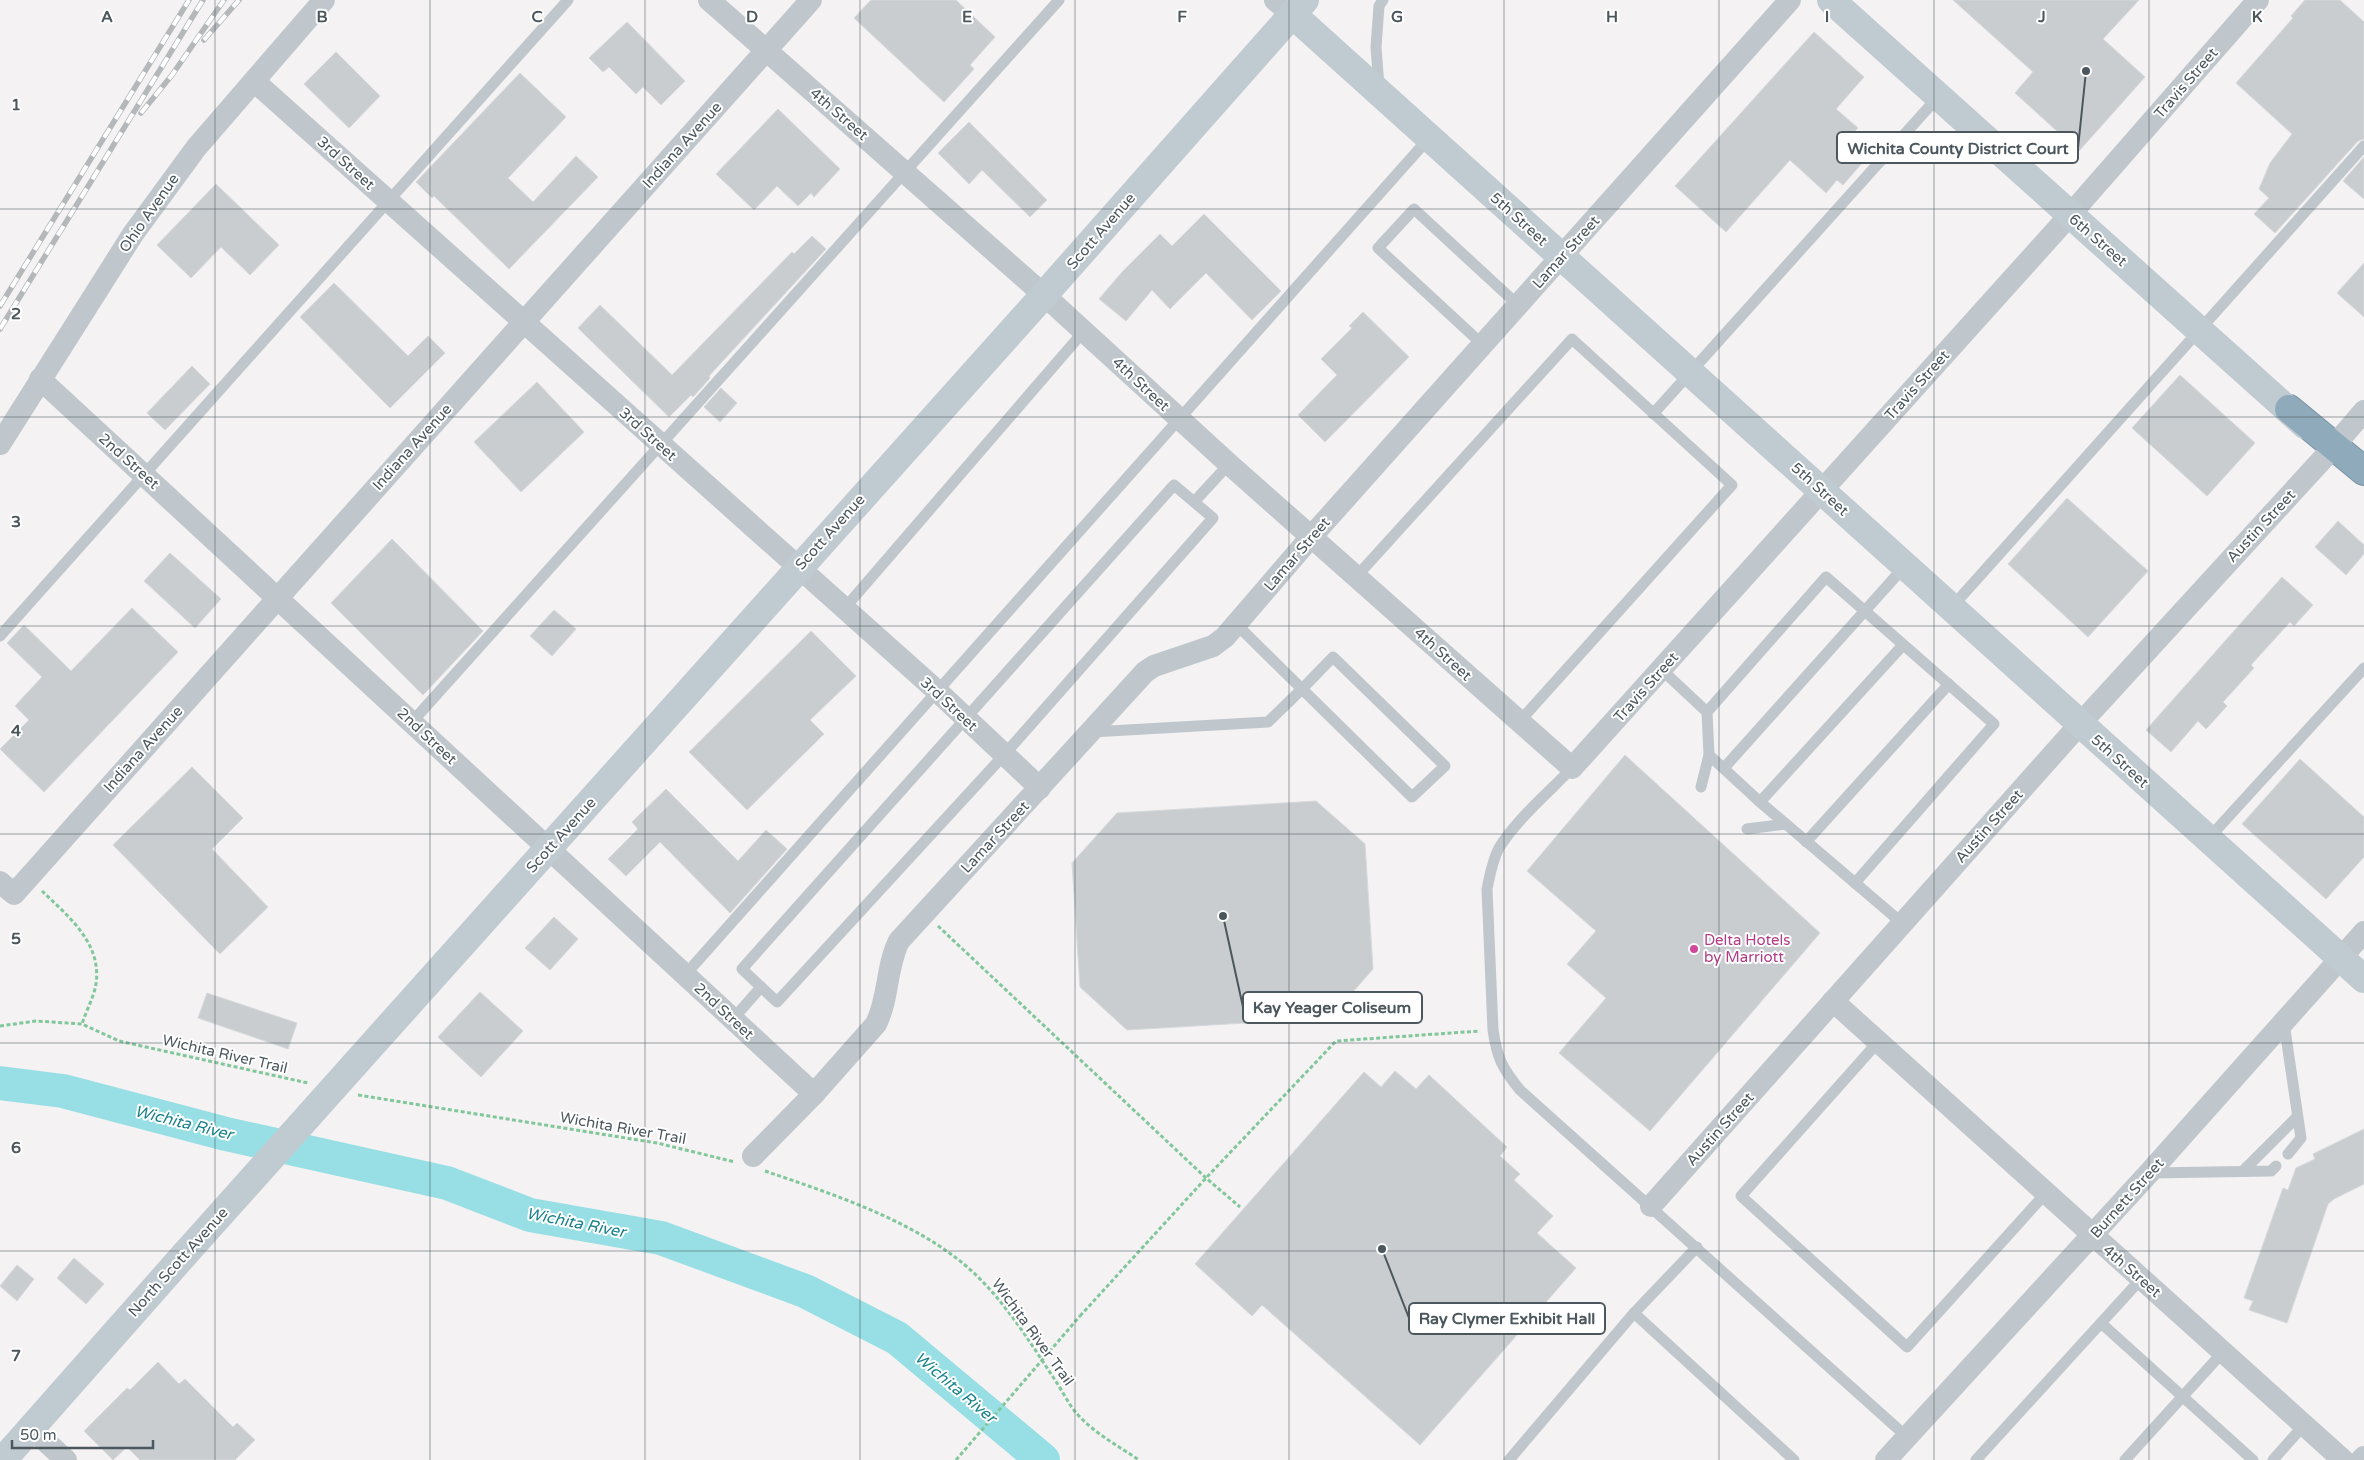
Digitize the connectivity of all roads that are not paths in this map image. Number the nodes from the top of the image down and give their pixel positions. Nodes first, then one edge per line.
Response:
1 (324, 0) edge
2 (568, 0) edge
3 (709, 0) edge
4 (811, 0) edge
5 (1059, 0) edge
6 (1382, 0) edge
7 (1790, 0) edge
8 (1831, 0) edge
9 (2258, 0) edge
10 (1290, 5) edge
11 (766, 50) junction
12 (254, 81) junction
13 (1380, 93) junction
14 (1938, 97) junction
15 (1429, 138) junction
16 (2364, 146) edge
17 (905, 172) junction
18 (388, 201) junction
19 (2069, 216) junction
20 (1561, 258) junction
21 (1044, 295) junction
22 (1518, 305) junction
23 (524, 322) junction
24 (2200, 330) junction
25 (1084, 331) junction
26 (1482, 345) junction
27 (1691, 373) junction
28 (40, 379) junction
29 (2289, 409) joint
30 (2364, 411) edge
31 (1653, 414) junction
32 (1180, 420) junction
33 (0, 444) edge
34 (660, 444) junction
35 (2333, 448) junction
36 (1229, 464) junction
37 (2364, 471) edge
38 (144, 474) junction
39 (2364, 481) edge
40 (1822, 490) junction
41 (1194, 502) junction
42 (1311, 537) junction
43 (1905, 566) junction
44 (797, 569) junction
45 (1356, 577) junction
46 (278, 597) junction
47 (1951, 608) junction
48 (844, 609) junction
49 (1864, 610) junction
50 (1236, 624) junction
51 (0, 636) edge
52 (1903, 645) junction
53 (2364, 668) edge
54 (1662, 670) junction
55 (1949, 684) junction
56 (1302, 689) junction
57 (936, 690) junction
58 (1707, 712) junction
59 (965, 718) junction
60 (412, 722) junction
61 (1519, 722) junction
62 (2079, 724) junction
63 (1090, 733) junction
64 (1004, 755) junction
65 (1709, 755) junction
66 (1572, 768) junction
67 (1724, 768) junction
68 (1701, 787) dead end
69 (1040, 788) junction
70 (1760, 802) junction
71 (1786, 824) junction
72 (1747, 829) dead end
73 (2208, 839) junction
74 (1806, 842) junction
75 (549, 849) junction
76 (1855, 883) junction
77 (14, 885) edge
78 (1902, 923) junction
79 (2364, 932) edge
80 (2341, 958) junction
81 (685, 975) junction
82 (2364, 980) edge
83 (761, 987) junction
84 (1833, 1001) junction
85 (733, 1019) junction
86 (2284, 1023) junction
87 (1878, 1042) junction
88 (355, 1064) joint
89 (814, 1094) junction
90 (2297, 1117) junction
91 (2288, 1154) dead end
92 (750, 1163) road end
93 (2276, 1166) dead end
94 (2244, 1171) junction
95 (2149, 1173) junction
96 (2046, 1194) junction
97 (1651, 1206) junction
98 (2092, 1236) junction
99 (1697, 1247) junction
100 (2141, 1279) junction
101 (1634, 1313) junction
102 (2101, 1323) junction
103 (2223, 1352) junction
104 (2182, 1396) junction
105 (2304, 1425) junction
106 (31, 1428) junction
107 (1907, 1437) junction
108 (2364, 1457) edge
109 (3, 1460) edge
110 (66, 1460) edge
111 (1509, 1460) edge
112 (1794, 1460) edge
113 (1886, 1460) edge
114 (1976, 1460) edge
115 (2125, 1460) edge
116 (2253, 1460) edge
117 (2273, 1460) edge
118 (2343, 1460) edge
119 (2361, 1460) edge

1 - 12 street, Ohio Avenue
2 - 18 lane
3 - 11 street, 4th Street
4 - 11 street, Indiana Avenue
5 - 17 lane
6 - 13 lane
7 - 20 street, Lamar Street
8 - 14 main road, 6th Street
9 - 19 street, Travis Street
10 - 13 main road, 5th Street
10 - 21 main road, Scott Avenue
11 - 17 street, 4th Street
11 - 23 street, Indiana Avenue
12 - 18 street, 3rd Street
12 - 28 street, Ohio Avenue
13 - 15 main road, 5th Street
14 - 19 main road, 6th Street
14 - 27 lane
15 - 20 main road, 5th Street
15 - 32 lane
16 - 24 lane
17 - 21 street, 4th Street
17 - 34 lane
18 - 23 street, 3rd Street
18 - 38 lane
19 - 24 main road, 6th Street
19 - 40 street, Travis Street
20 - 22 street, Lamar Street
20 - 27 main road, 5th Street
21 - 25 street, 4th Street
21 - 44 main road, Scott Avenue
22 - 26 street, Lamar Street
22 - 26 lane
23 - 34 street, 3rd Street
23 - 46 street, Indiana Avenue
24 - 29 main road, 6th Street
24 - 47 lane
25 - 32 street, 4th Street
25 - 48 lane
26 - 42 street, Lamar Street
27 - 31 lane
27 - 40 main road, 5th Street
28 - 33 street, Ohio Avenue
28 - 38 street, 2nd Street
29 - 35 highway
30 - 35 street, Austin Street
31 - 45 lane
31 - 61 lane
32 - 36 street, 4th Street
32 - 57 lane
34 - 44 street, 3rd Street
34 - 60 lane
35 - 37 highway
35 - 39 main road
35 - 62 street, Austin Street
36 - 41 lane
36 - 42 street, 4th Street
38 - 46 street, 2nd Street
38 - 51 lane
40 - 43 main road, 5th Street
40 - 54 street, Travis Street
41 - 59 lane
41 - 64 lane
42 - 45 street, 4th Street
42 - 50 street, Lamar Street
43 - 47 main road, 5th Street
43 - 49 lane
44 - 48 street, 3rd Street
44 - 75 main road, Scott Avenue
45 - 61 street, 4th Street
46 - 60 street, 2nd Street
46 - 77 street, Indiana Avenue
47 - 62 main road, 5th Street
48 - 57 street, 3rd Street
49 - 52 lane
49 - 58 lane
49 - 67 lane
50 - 56 lane
50 - 63 street, Lamar Street
52 - 55 lane
52 - 70 lane
53 - 73 lane
54 - 58 lane
54 - 66 street, Travis Street
55 - 74 lane
55 - 76 lane
56 - 56 lane
56 - 63 lane
57 - 59 street, 3rd Street
57 - 81 lane
58 - 65 lane
59 - 64 street, 3rd Street
59 - 83 lane
60 - 75 street, 2nd Street
61 - 66 street, 4th Street
62 - 73 main road, 5th Street
62 - 78 street, Austin Street
63 - 69 street, Lamar Street
64 - 69 street, 3rd Street
64 - 83 lane
65 - 67 lane
65 - 68 lane
66 - 97 lane
67 - 70 lane
69 - 89 street, Lamar Street
70 - 71 lane
71 - 72 lane
71 - 74 lane
73 - 80 main road, 5th Street
74 - 76 lane
75 - 81 street, 2nd Street
75 - 88 main road, Scott Avenue
76 - 78 lane
78 - 84 street, Austin Street
79 - 80 street, Burnett Street
80 - 82 main road, 5th Street
80 - 86 street, Burnett Street
81 - 85 street, 2nd Street
83 - 85 lane
84 - 87 street, 4th Street
84 - 97 street, Austin Street
85 - 89 street, 2nd Street
86 - 90 lane
86 - 95 street, Burnett Street
87 - 96 street, 4th Street
87 - 96 lane
88 - 106 main road, North Scott Avenue, bridge
89 - 92 street, Lamar Street
90 - 91 lane
90 - 94 lane
93 - 94 lane
94 - 95 lane
95 - 98 street, Burnett Street
96 - 98 street, 4th Street
97 - 99 lane
98 - 100 street, 4th Street
98 - 107 street, Burnett Street
99 - 101 lane
99 - 107 lane
100 - 102 lane
100 - 103 street, 4th Street
101 - 111 lane
101 - 112 lane
102 - 104 lane
102 - 114 lane
103 - 104 lane
103 - 105 street, 4th Street
104 - 115 lane
104 - 116 lane
105 - 117 lane
105 - 118 street, 4th Street
106 - 109 main road, North Scott Avenue
106 - 110 street
107 - 113 street, Burnett Street
108 - 119 street

